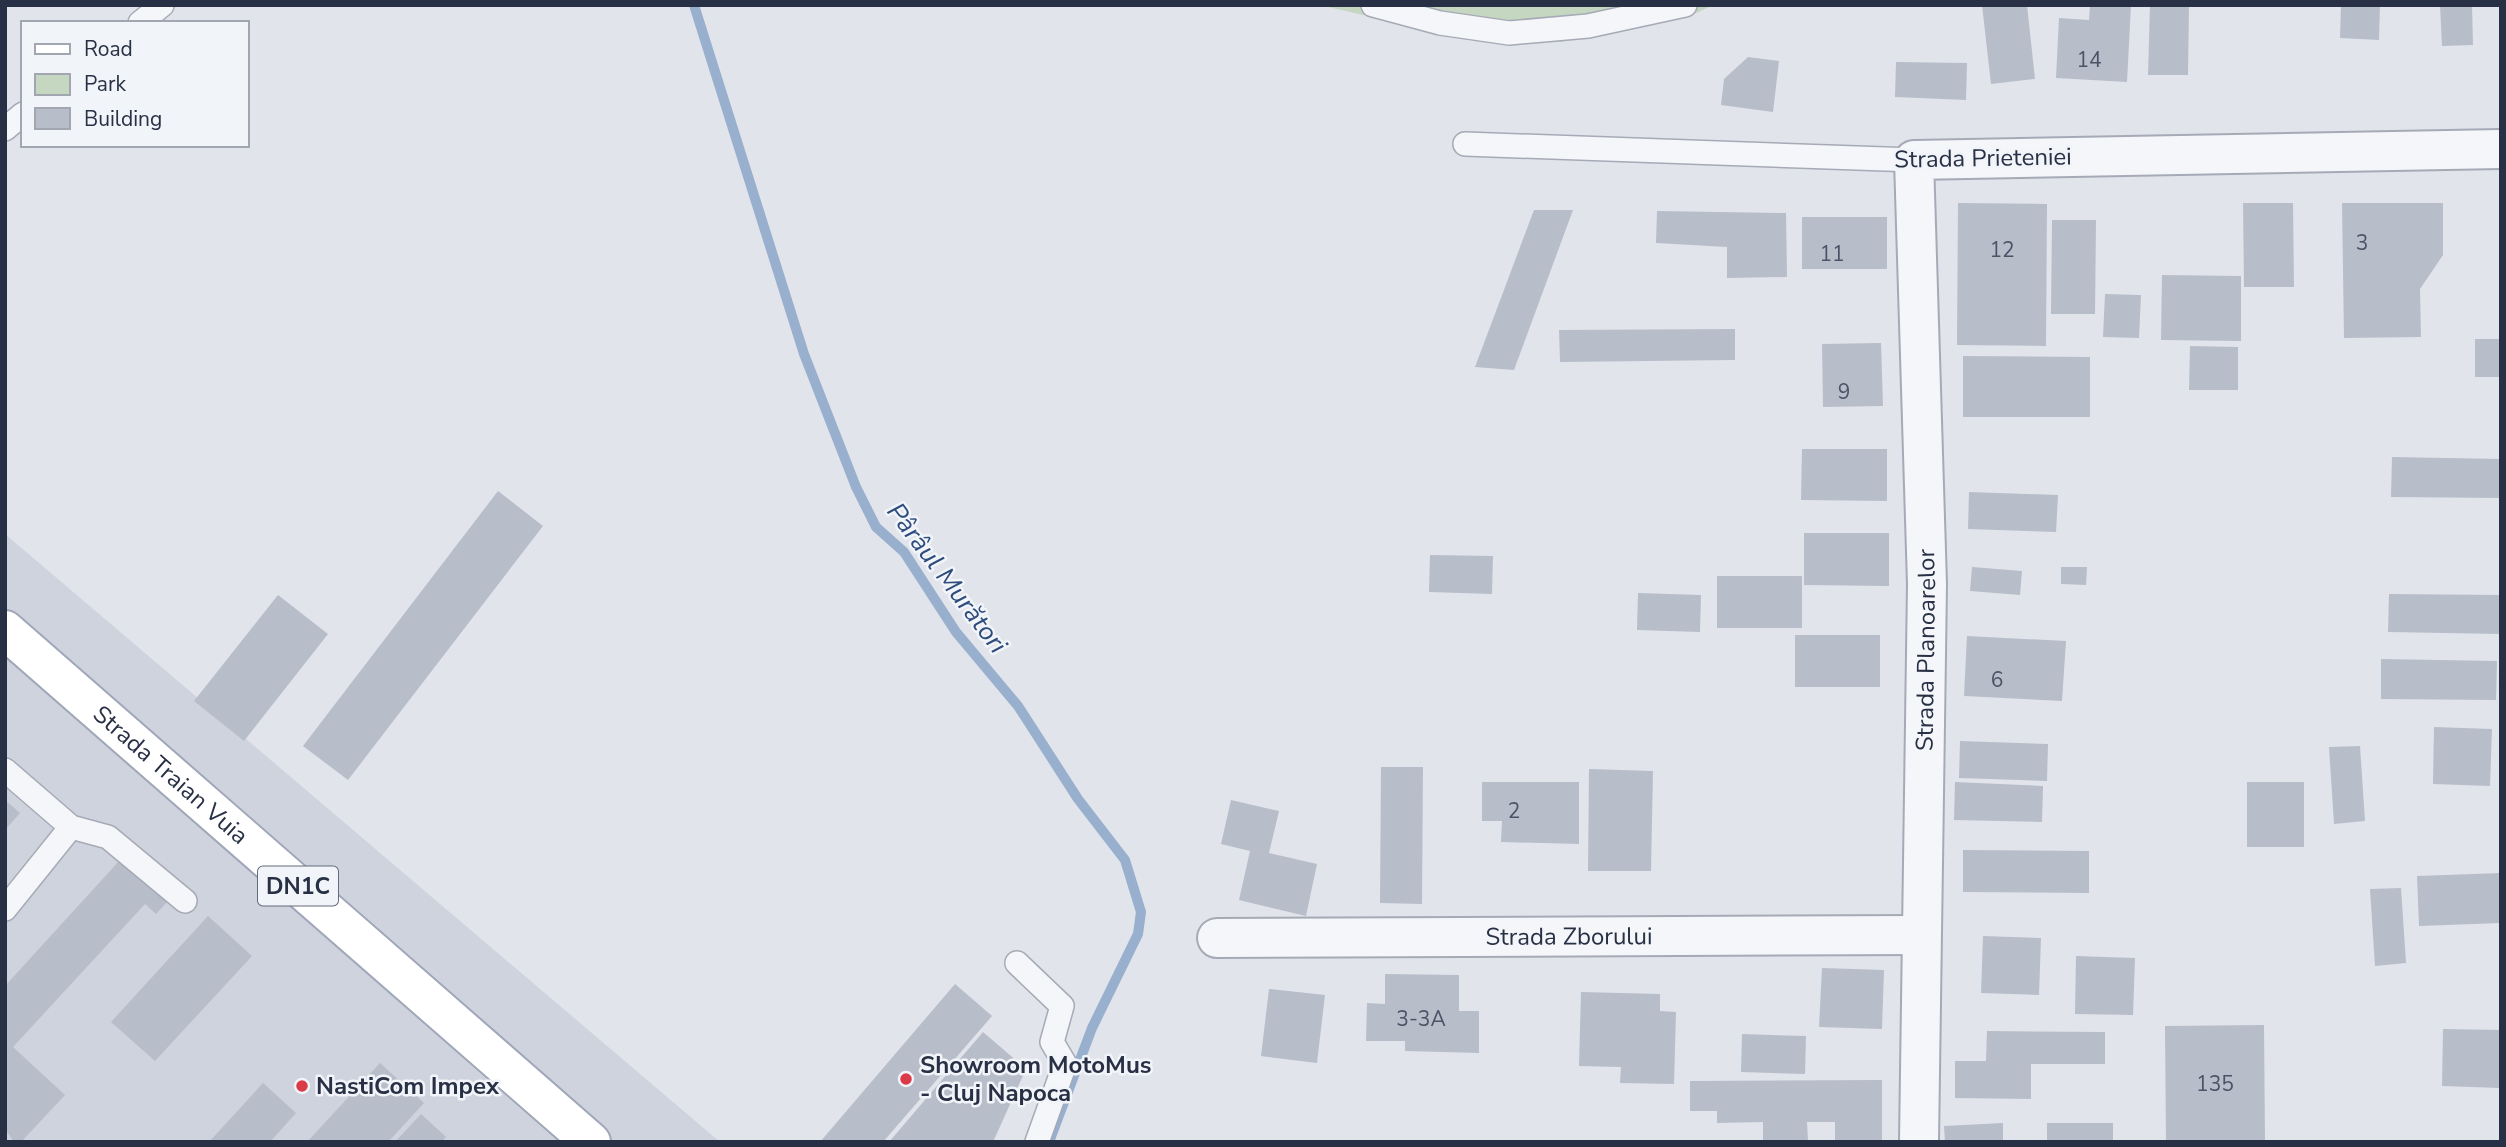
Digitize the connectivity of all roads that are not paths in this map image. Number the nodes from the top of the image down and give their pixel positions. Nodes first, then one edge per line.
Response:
1 (162, 5) edge
2 (1373, 5) edge
3 (1685, 5) edge
4 (142, 21) edge
5 (21, 116) edge
6 (5, 129) edge
7 (1465, 144) dead end
8 (2501, 149) edge
9 (1914, 160) junction
10 (5, 630) edge
11 (5, 770) edge
12 (71, 828) junction
13 (185, 901) dead end
14 (5, 909) edge
15 (1920, 935) junction
16 (1217, 937) dead end
17 (1017, 962) dead end
18 (591, 1142) edge
19 (1037, 1142) edge
20 (1919, 1142) edge

1 - 4 lane
2 - 3 lane
5 - 6 lane
7 - 9 lane, Strada Prieteniei
8 - 9 street, Strada Prieteniei
9 - 15 street, Strada Planoarelor
10 - 18 main road, Strada Traian Vuia / DN1C
11 - 12 lane
12 - 13 lane
12 - 14 lane
15 - 16 street, Strada Zborului
15 - 20 street, Strada Planoarelor
17 - 19 lane

